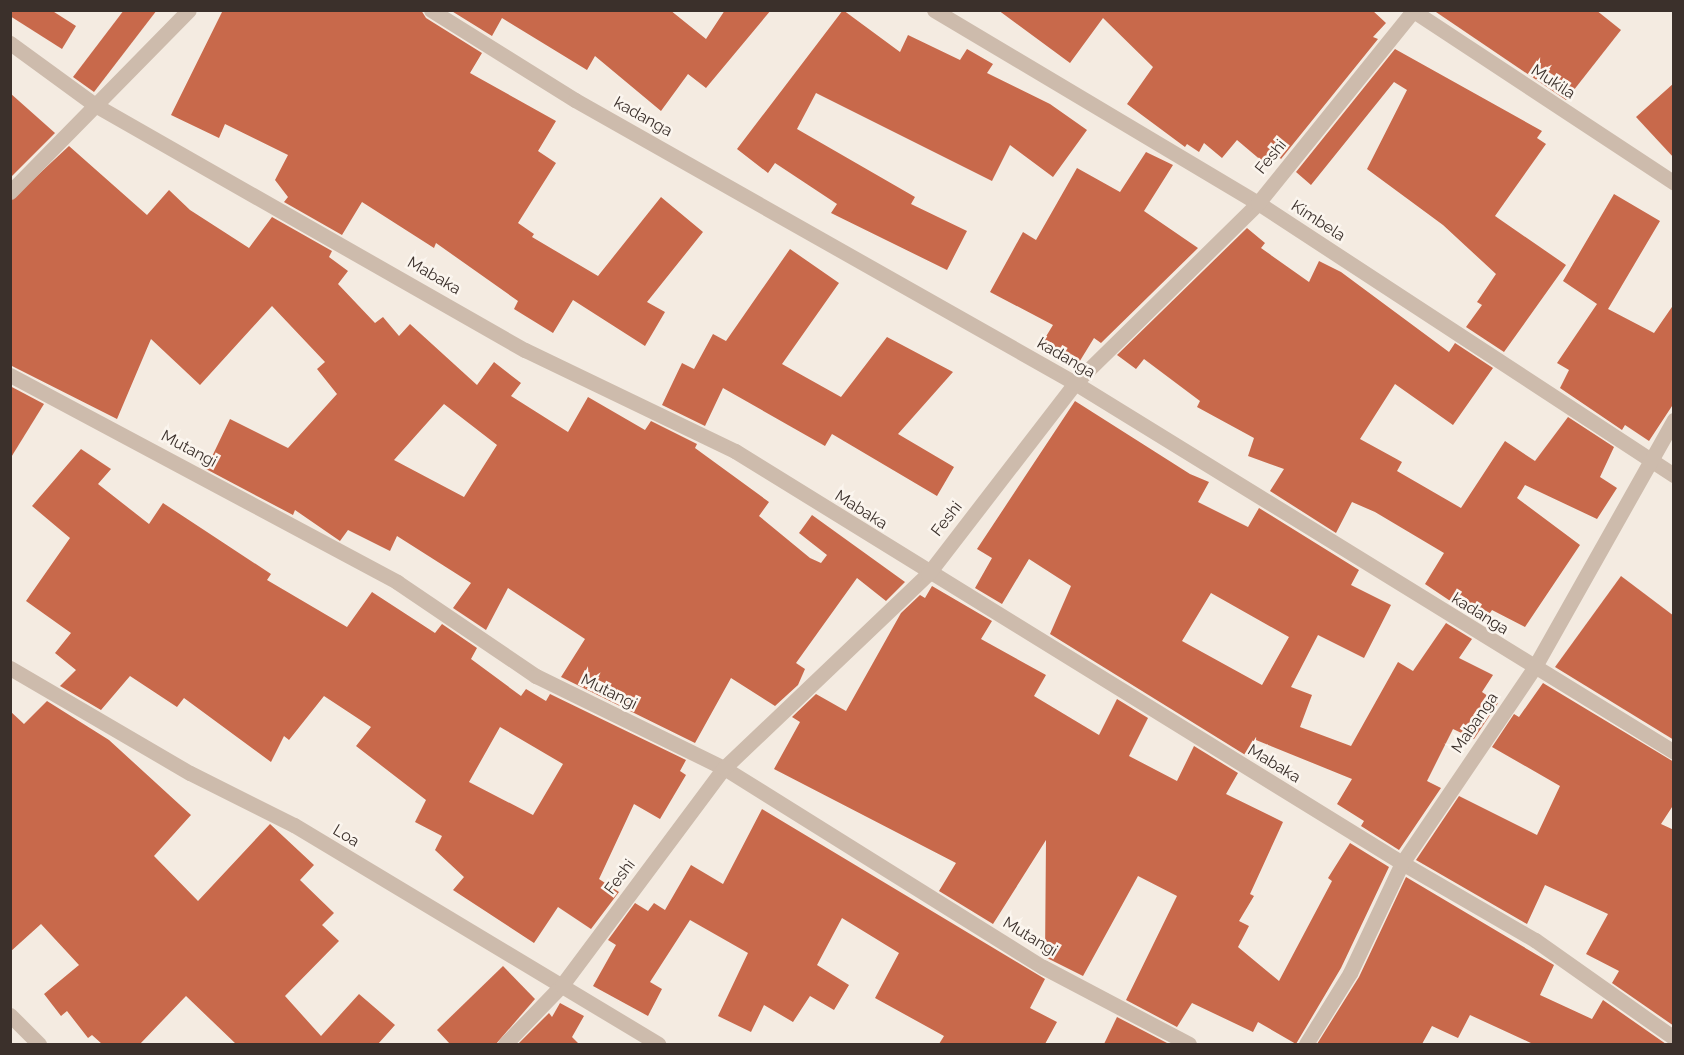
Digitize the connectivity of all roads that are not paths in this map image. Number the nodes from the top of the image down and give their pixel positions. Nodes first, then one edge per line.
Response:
1 (189, 10) edge
2 (431, 10) edge
3 (934, 10) edge
4 (1413, 11) edge
5 (10, 43) edge
6 (95, 105) junction
7 (1674, 183) edge
8 (10, 192) edge
9 (1258, 203) junction
10 (10, 375) edge
11 (1075, 383) junction
12 (1674, 420) edge
13 (1649, 460) junction
14 (1674, 475) edge
15 (928, 574) junction
16 (10, 668) edge
17 (1534, 668) junction
18 (1674, 752) edge
19 (724, 768) junction
20 (1402, 863) junction
21 (562, 985) junction
22 (10, 1015) edge
23 (1674, 1038) edge
24 (39, 1044) edge
25 (505, 1044) edge
26 (658, 1044) edge
27 (1190, 1044) edge
28 (1306, 1044) edge

1 - 6 street
2 - 11 street, kadanga
3 - 9 street, Kimbela
4 - 7 street, Mukila
4 - 9 street, Feshi
5 - 6 street, Mabaka
6 - 8 street
6 - 15 street, Mabaka
9 - 11 street, Feshi
9 - 13 street, Kimbela
10 - 19 street, Mutangi
11 - 15 street, Feshi
11 - 17 street, kadanga
12 - 13 street, Mabanga
13 - 14 street, Kimbela
13 - 17 street, Mabanga
15 - 19 street, Feshi
15 - 20 street, Mabaka
16 - 21 street, Loa
17 - 18 street, kadanga
17 - 20 street, Mabanga
19 - 21 street, Feshi
19 - 27 street, Mutangi
20 - 23 street, Mabaka
20 - 28 street, Mabanga
21 - 25 street, Feshi
21 - 26 street, Loa
22 - 24 street

